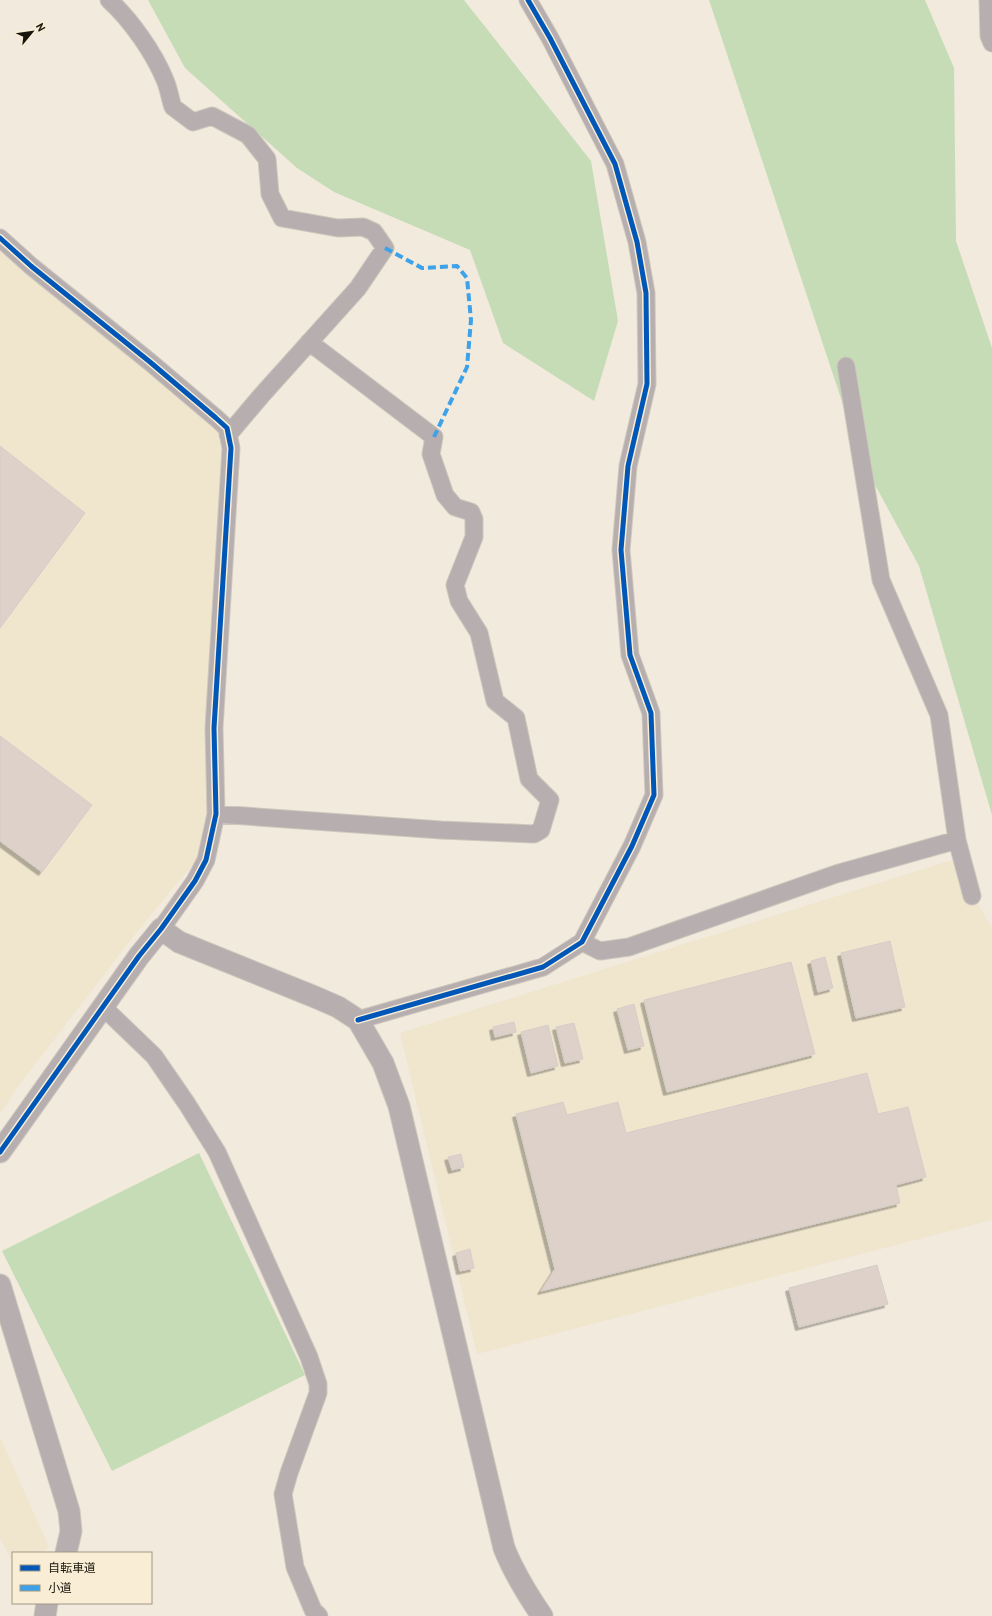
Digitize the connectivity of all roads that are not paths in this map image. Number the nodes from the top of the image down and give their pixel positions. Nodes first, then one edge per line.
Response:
1 (109, 0) edge
2 (528, 0) edge
3 (988, 0) edge
4 (992, 43) edge
5 (0, 238) edge
6 (309, 342) junction
7 (846, 366) dead end
8 (228, 435) junction
9 (216, 814) junction
10 (957, 840) junction
11 (972, 896) dead end
12 (161, 929) junction
13 (582, 942) junction
14 (103, 1007) junction
15 (358, 1020) junction
16 (0, 1152) edge
17 (0, 1285) edge
18 (66, 1552) edge
19 (47, 1604) edge
20 (45, 1616) edge
21 (319, 1616) edge
22 (542, 1616) edge

1 - 6 street
2 - 13 street
3 - 4 street
5 - 8 street
6 - 8 street
6 - 9 street
7 - 10 street
8 - 9 street
9 - 12 street
10 - 11 street
10 - 13 street
12 - 14 street
12 - 15 street
13 - 15 street
14 - 16 street
14 - 21 street
15 - 22 street
17 - 18 street
19 - 20 street

